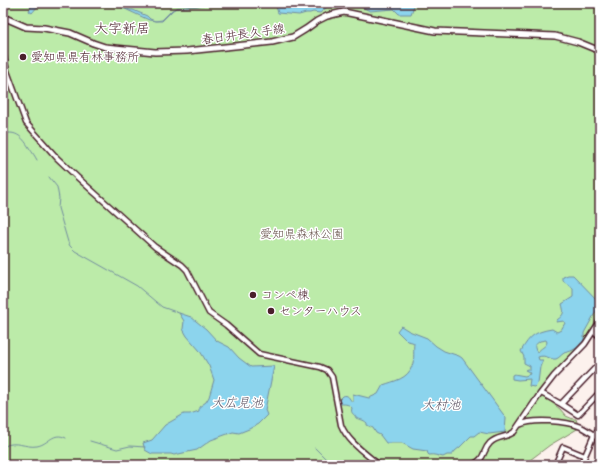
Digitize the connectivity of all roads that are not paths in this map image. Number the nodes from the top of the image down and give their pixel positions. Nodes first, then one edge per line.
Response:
1 (3, 17) edge
2 (600, 51) edge
3 (3, 54) edge
4 (600, 321) edge
5 (594, 331) junction
6 (600, 337) edge
7 (600, 363) edge
8 (600, 392) edge
9 (540, 393) junction
10 (562, 404) junction
11 (518, 426) junction
12 (600, 427) edge
13 (594, 435) junction
14 (600, 438) edge
15 (585, 456) junction
16 (379, 465) edge
17 (472, 465) edge
18 (555, 465) edge
19 (581, 465) edge

1 - 2 main road, 春日井長久手線
3 - 16 street
4 - 5 street
5 - 6 street
5 - 9 street
7 - 10 street
8 - 10 street
9 - 10 street
9 - 11 street
11 - 13 street
11 - 17 street
12 - 13 street
13 - 14 street
13 - 15 street
15 - 18 street
15 - 19 street

